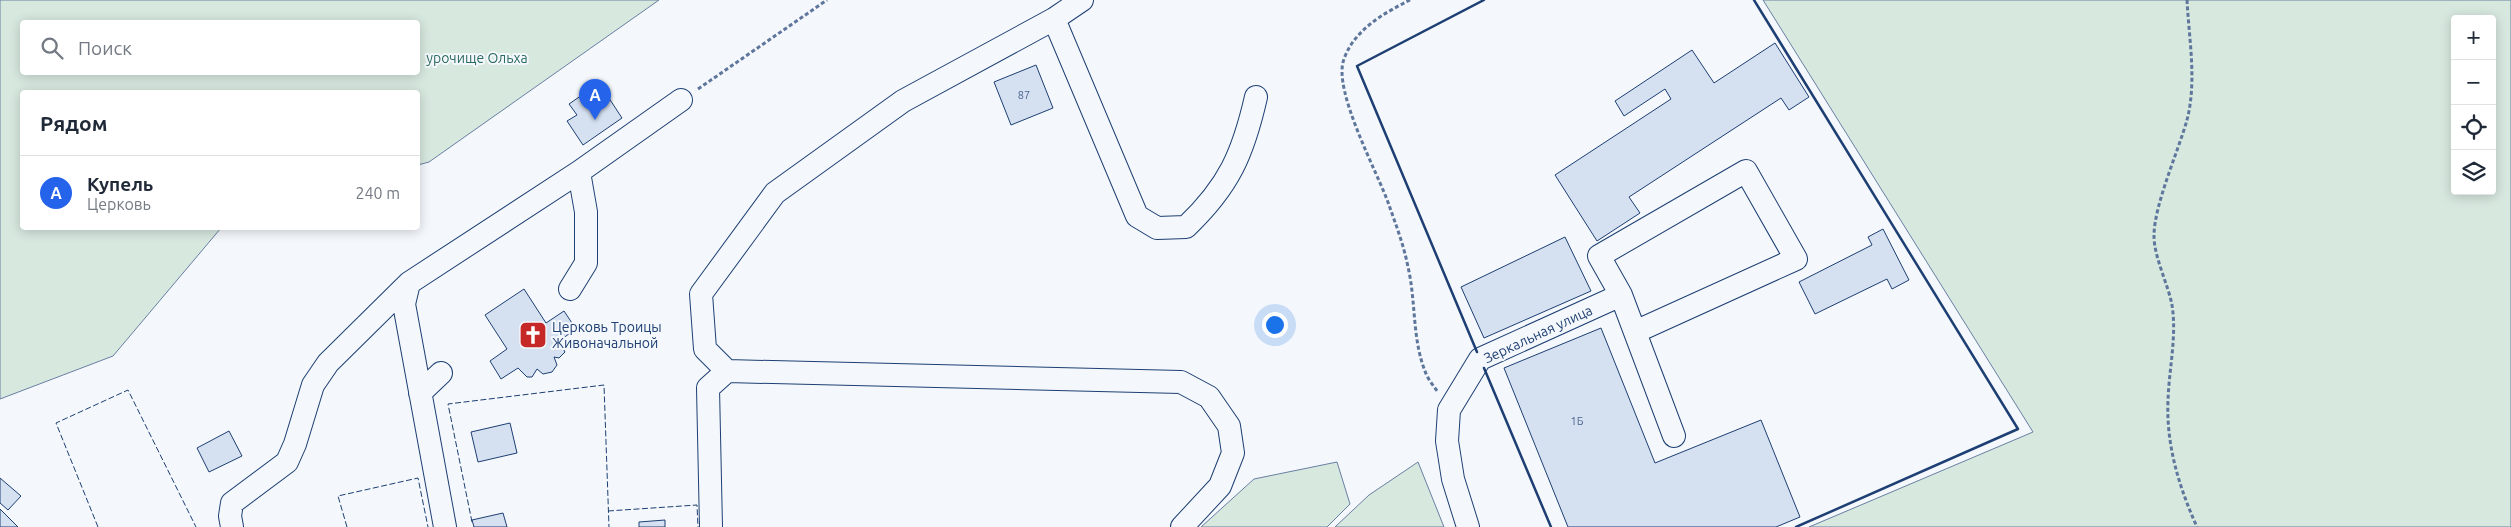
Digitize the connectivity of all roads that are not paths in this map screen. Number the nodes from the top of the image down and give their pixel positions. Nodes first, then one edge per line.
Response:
1 (1082, 0) edge
2 (1054, 18) junction
3 (1256, 97) dead end
4 (681, 100) road end
5 (579, 172) junction
6 (409, 283) junction
7 (570, 289) dead end
8 (1621, 295) junction
9 (1635, 332) junction
10 (727, 371) junction
11 (442, 373) dead end
12 (420, 393) junction
13 (1674, 436) dead end
14 (232, 527) edge
15 (445, 527) edge
16 (711, 527) edge
17 (1182, 527) edge
18 (1468, 527) edge

1 - 2 street
2 - 3 street
2 - 10 street
4 - 5 street
5 - 6 street
5 - 7 street
6 - 12 street
6 - 14 street
8 - 9 street
8 - 9 street
8 - 18 street, Зеркальная улица
9 - 13 street
10 - 16 street
10 - 17 street
11 - 12 street
12 - 15 street

